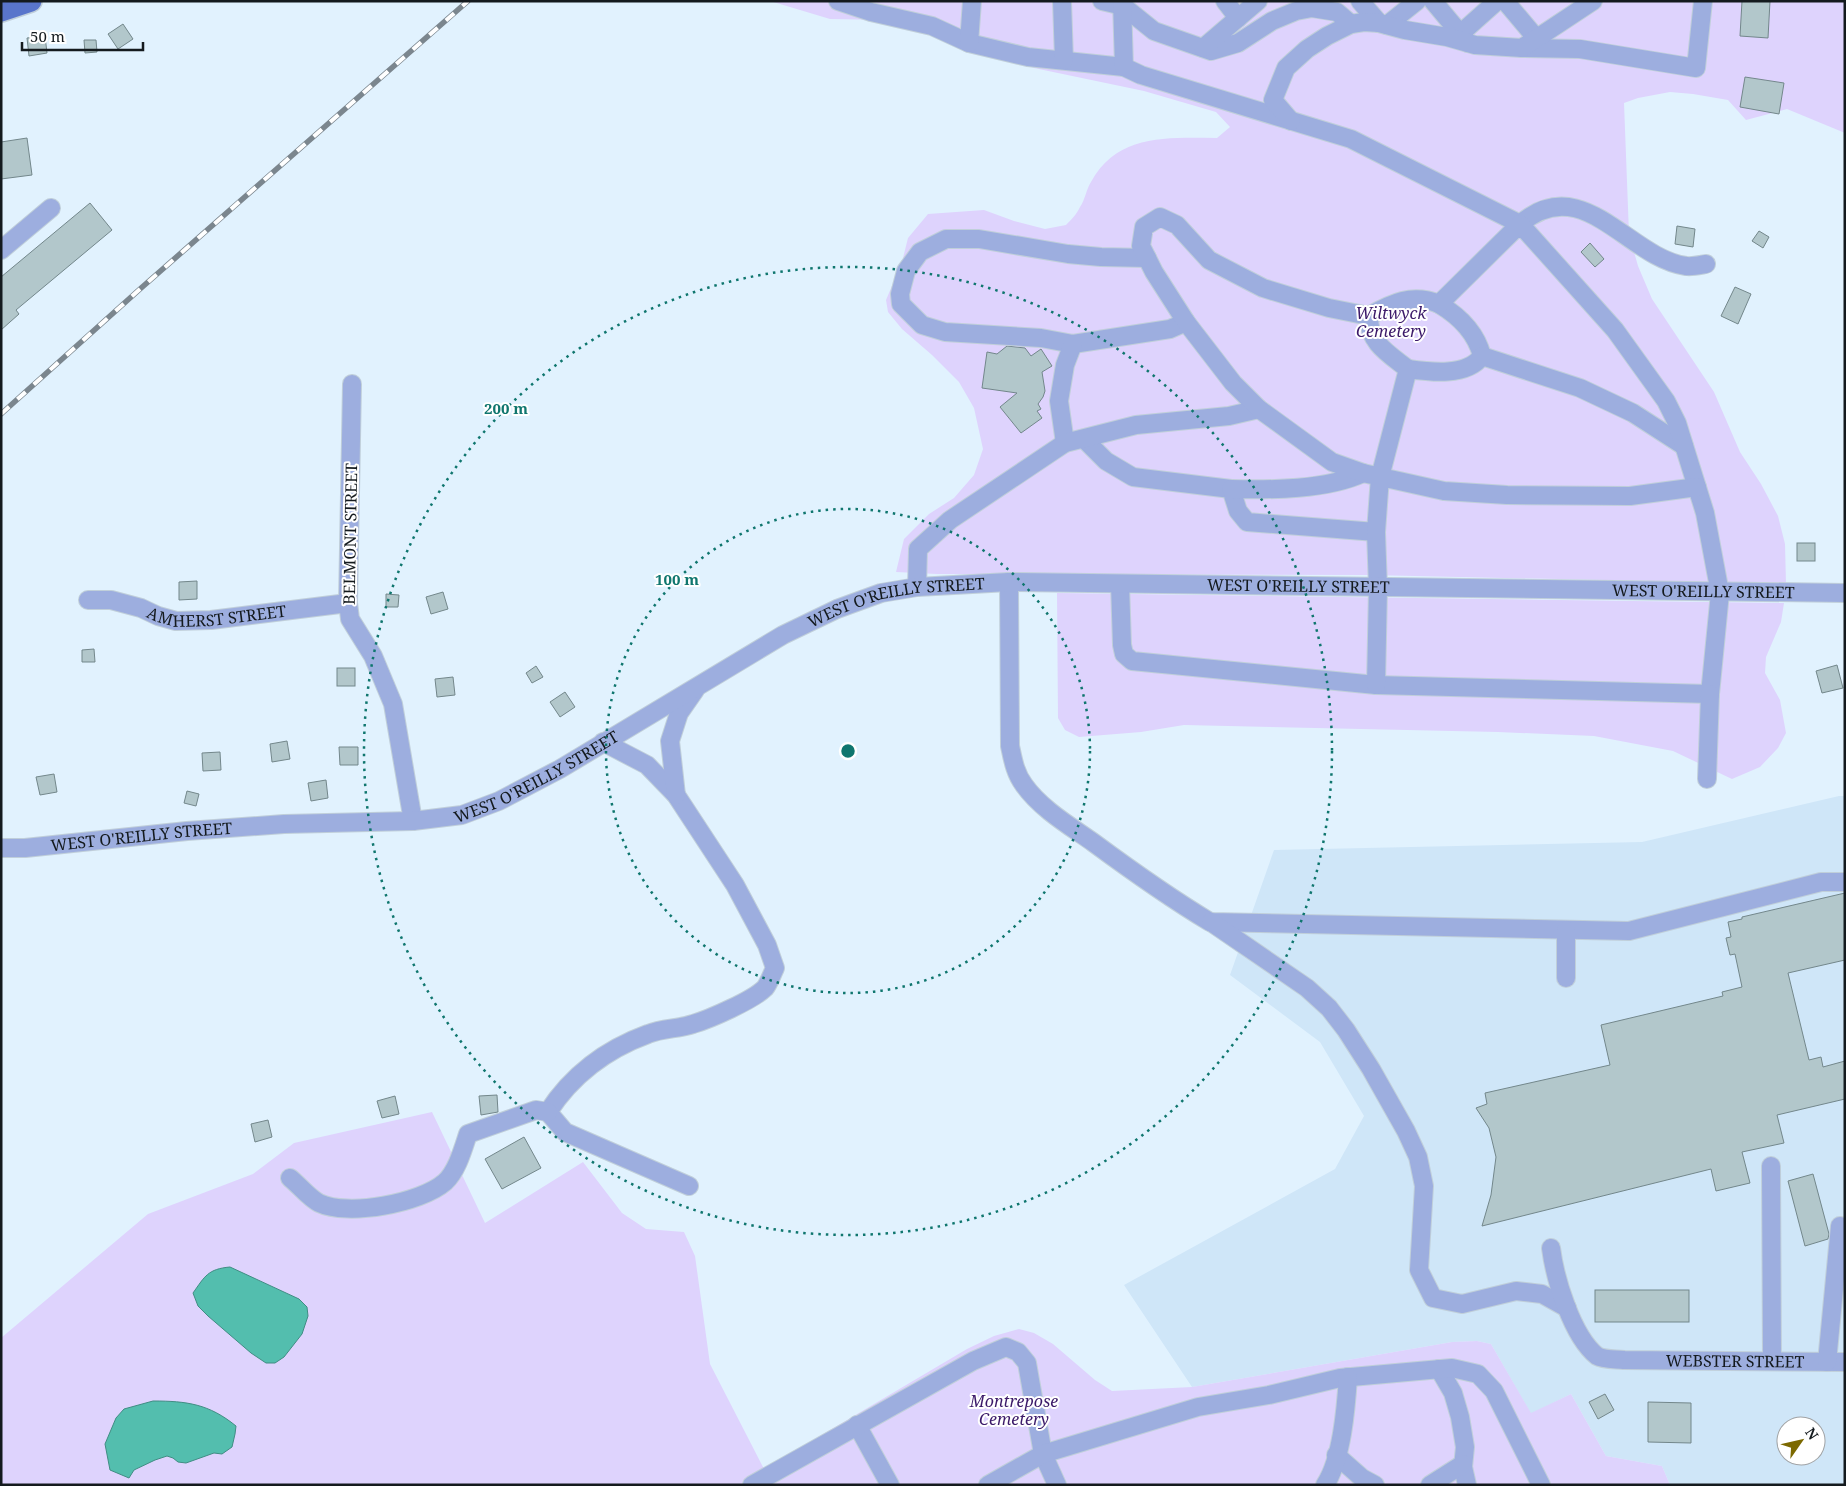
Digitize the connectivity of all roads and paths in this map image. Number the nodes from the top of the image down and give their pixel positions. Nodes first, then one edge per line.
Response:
1 (31, 1) edge
2 (838, 1) edge
3 (972, 1) edge
4 (1062, 1) edge
5 (1102, 1) edge
6 (1225, 1) edge
7 (1258, 1) edge
8 (1360, 1) edge
9 (1417, 1) edge
10 (1433, 1) edge
11 (1497, 1) edge
12 (1505, 1) edge
13 (1703, 1) edge
14 (1122, 4) edge
15 (1583, 4) edge
16 (1, 11) edge
17 (1238, 18) junction
18 (1351, 24) junction
19 (1383, 24) junction
20 (1464, 38) junction
21 (1537, 39) junction
22 (969, 43) junction
23 (1203, 48) junction
24 (1522, 48) junction
25 (1064, 60) junction
26 (1124, 67) junction
27 (1291, 121) junction
28 (51, 208) dead end
29 (1520, 224) junction
30 (1, 250) edge
31 (1147, 258) junction
32 (1706, 264) dead end
33 (1439, 304) junction
34 (1368, 316) junction
35 (1186, 322) junction
36 (1073, 344) junction
37 (1482, 356) junction
38 (1408, 369) junction
39 (352, 384) dead end
40 (1260, 409) junction
41 (1084, 439) junction
42 (1065, 443) junction
43 (1684, 446) junction
44 (1371, 475) junction
45 (1696, 487) junction
46 (1231, 488) junction
47 (1376, 532) junction
48 (1009, 582) junction
49 (1120, 584) junction
50 (917, 587) junction
51 (1378, 588) junction
52 (1720, 593) junction
53 (1845, 593) edge
54 (88, 600) dead end
55 (348, 603) junction
56 (698, 685) junction
57 (1376, 685) junction
58 (1710, 694) junction
59 (604, 742) junction
60 (1708, 779) dead end
61 (676, 795) junction
62 (413, 821) junction
63 (1, 848) edge
64 (1845, 882) edge
65 (1210, 922) junction
66 (1566, 930) junction
67 (1566, 978) dead end
68 (548, 1112) junction
69 (1771, 1166) dead end
70 (290, 1178) dead end
71 (689, 1186) dead end
72 (1840, 1226) dead end
73 (1550, 1248) dead end
74 (1567, 1308) junction
75 (1772, 1361) junction
76 (1836, 1362) edge
77 (1439, 1369) junction
78 (1348, 1377) junction
79 (857, 1425) junction
80 (1043, 1454) junction
81 (1336, 1455) junction
82 (1463, 1464) junction
83 (762, 1482) edge
84 (890, 1485) edge
85 (988, 1485) edge
86 (1057, 1485) edge
87 (1325, 1485) edge
88 (1375, 1485) edge
89 (1430, 1485) edge
90 (1467, 1485) edge
91 (1541, 1485) edge

1 - 16 main road
2 - 22 street
3 - 22 street
4 - 25 street
5 - 14 street
6 - 17 street
7 - 17 street
8 - 19 street
9 - 19 street
10 - 20 street
11 - 20 street
12 - 21 street
13 - 24 street
14 - 23 street
14 - 26 street
15 - 21 street
17 - 23 street
18 - 19 street
18 - 23 street
18 - 27 street
19 - 20 street
20 - 24 street
21 - 24 street
22 - 25 street
25 - 26 street
26 - 27 street
27 - 29 street
28 - 30 street
29 - 32 street
29 - 33 street
29 - 43 street
31 - 34 street
31 - 35 street
31 - 36 street
33 - 34 street
33 - 37 street
34 - 38 street
35 - 36 street
35 - 40 street
36 - 42 street
37 - 38 street
37 - 43 street
38 - 44 street
39 - 55 street, BELMONT STREET
40 - 41 street
40 - 44 street
41 - 42 street
41 - 46 street
42 - 50 street
43 - 45 street
44 - 45 street
44 - 46 street
44 - 47 street
45 - 52 street
46 - 47 street
47 - 51 street
48 - 49 street, WEST O'REILLY STREET
48 - 50 street, WEST O'REILLY STREET
48 - 65 street
49 - 51 street, WEST O'REILLY STREET
49 - 57 street
50 - 56 street, WEST O'REILLY STREET
51 - 52 street, WEST O'REILLY STREET
51 - 57 street
52 - 53 street, WEST O'REILLY STREET
52 - 58 street
54 - 55 street, AMHERST STREET
55 - 62 street, BELMONT STREET
56 - 59 street, WEST O'REILLY STREET
56 - 61 street
57 - 58 street
58 - 60 street
59 - 61 street
59 - 62 street, WEST O'REILLY STREET
61 - 68 street
62 - 63 street, WEST O'REILLY STREET
64 - 66 street
65 - 66 street
65 - 74 street
66 - 67 street
68 - 70 street
68 - 71 street
69 - 75 street
72 - 76 street
73 - 74 street, WEBSTER STREET
74 - 75 street, WEBSTER STREET
75 - 76 street, WEBSTER STREET
77 - 78 street
77 - 82 street
77 - 91 street
78 - 80 street
78 - 81 street
79 - 80 street
79 - 83 street
79 - 84 street
80 - 85 street
80 - 86 street
81 - 87 street
81 - 88 street
82 - 89 street
82 - 90 street

